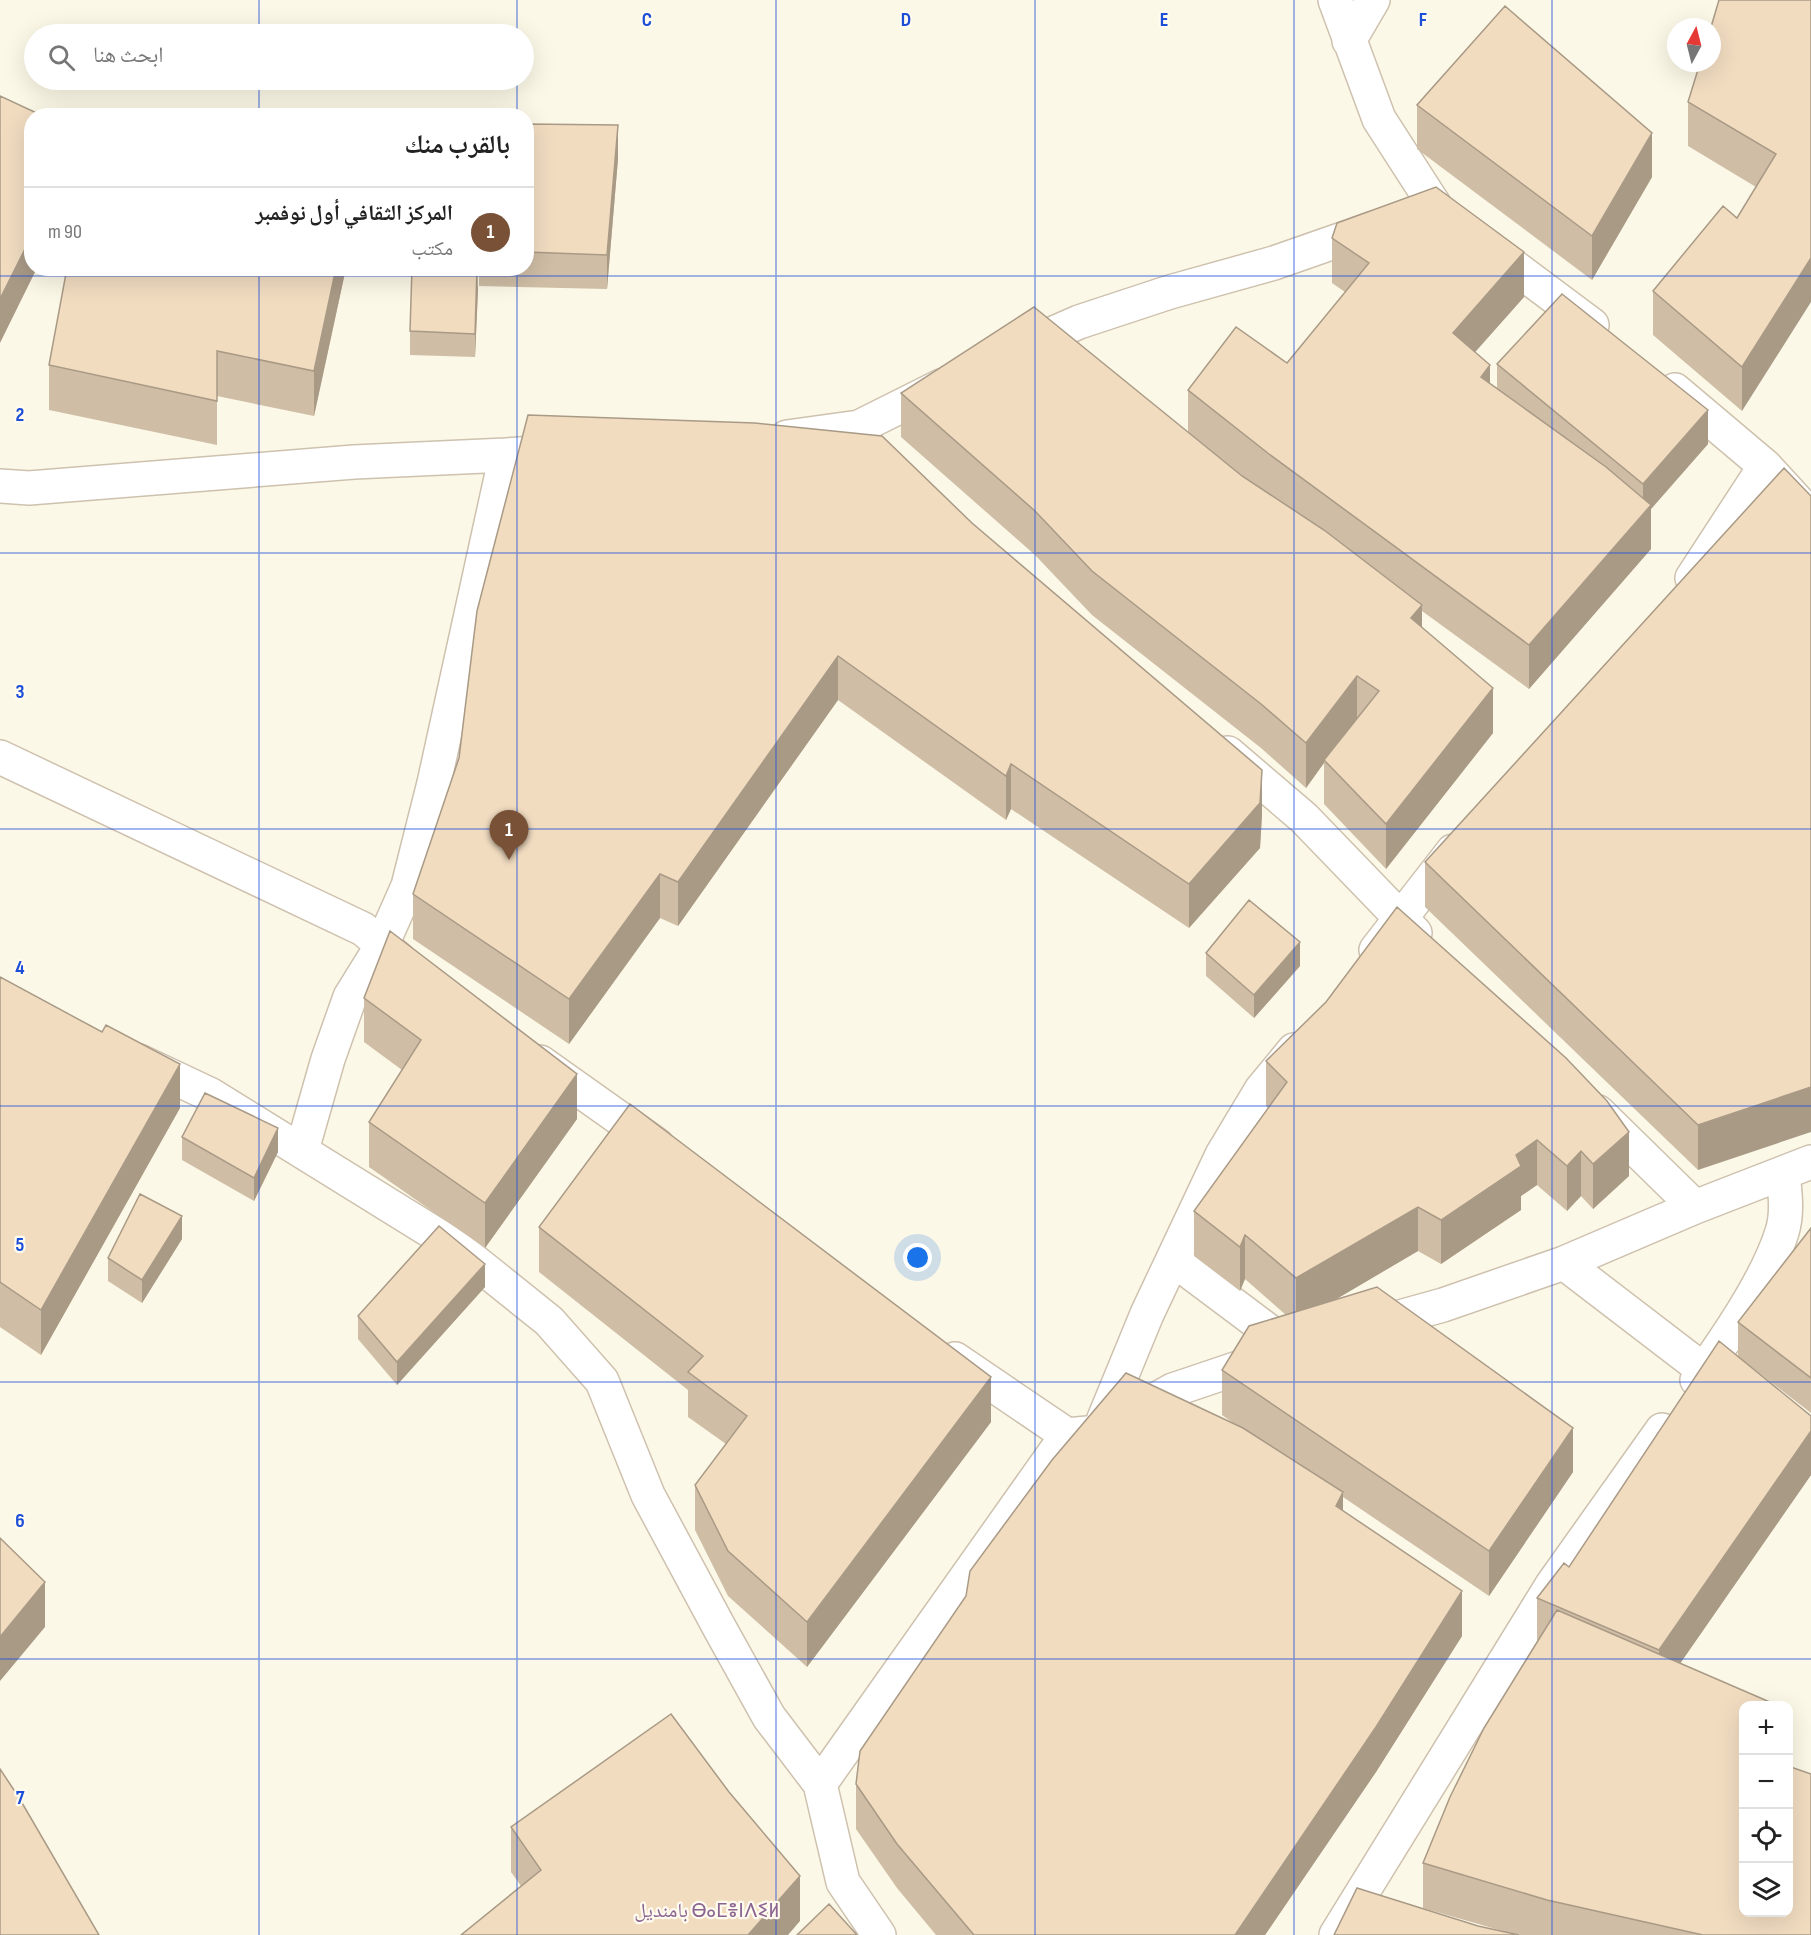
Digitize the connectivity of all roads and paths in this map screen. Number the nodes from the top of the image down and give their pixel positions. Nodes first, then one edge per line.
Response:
1 (1335, 0) edge
2 (1373, 0) edge
3 (1349, 41) junction
4 (1435, 206) junction
5 (1615, 342) edge
6 (1652, 372) edge
7 (758, 441) edge
8 (589, 450) edge
9 (506, 455) junction
10 (1765, 466) junction
11 (0, 486) edge
12 (1811, 516) edge
13 (1675, 600) edge
14 (1203, 734) edge
15 (0, 757) edge
16 (1473, 828) edge
17 (1400, 917) junction
18 (381, 947) junction
19 (1433, 950) edge
20 (420, 975) edge
21 (1359, 975) edge
22 (1313, 1027) edge
23 (516, 1044) edge
24 (116, 1050) edge
25 (1577, 1091) edge
26 (302, 1150) junction
27 (680, 1162) edge
28 (1797, 1167) edge
29 (1695, 1207) junction
30 (1174, 1260) junction
31 (1564, 1263) junction
32 (1321, 1340) junction
33 (930, 1341) edge
34 (1704, 1370) junction
35 (1749, 1404) edge
36 (1083, 1434) junction
37 (820, 1784) junction
38 (879, 1935) edge
39 (1336, 1935) edge

1 - 3 street
2 - 3 street
3 - 4 street
4 - 5 street
4 - 7 street
6 - 10 street
8 - 9 street
9 - 11 street
9 - 18 street
10 - 12 street
10 - 13 street
14 - 17 street
15 - 18 street
16 - 17 street
17 - 19 street
17 - 21 street
18 - 20 street
18 - 26 street
22 - 30 street
23 - 27 street
24 - 26 street
25 - 29 street
26 - 37 street
28 - 29 street
28 - 34 street
29 - 31 street
30 - 32 street
30 - 36 street
31 - 32 street
31 - 34 street
32 - 36 street
33 - 36 street
34 - 35 street
34 - 39 street
36 - 37 street
37 - 38 street

